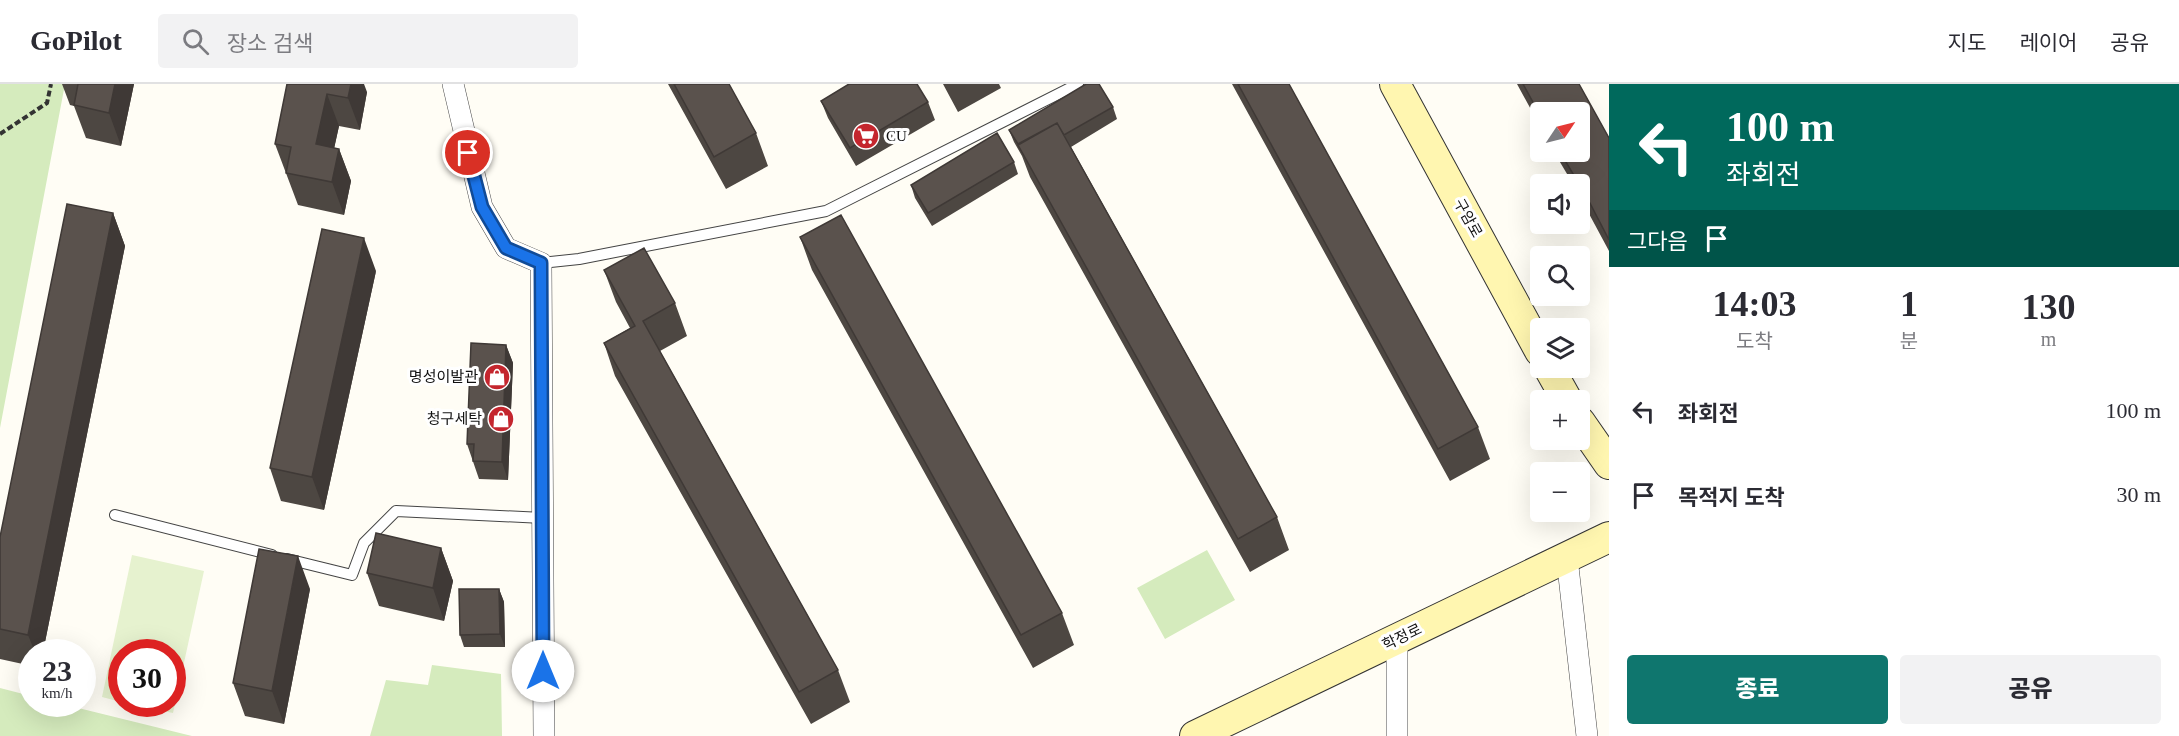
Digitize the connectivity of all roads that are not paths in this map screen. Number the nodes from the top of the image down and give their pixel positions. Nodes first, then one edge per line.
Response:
1 (453, 84) edge
2 (1078, 84) edge
3 (1395, 84) edge
4 (541, 263) junction
5 (1530, 333) edge
6 (1590, 436) edge
7 (1609, 464) edge
8 (115, 515) dead end
9 (543, 518) junction
10 (1609, 537) edge
11 (1567, 558) junction
12 (1397, 639) junction
13 (544, 736) edge
14 (1195, 736) edge
15 (1397, 736) edge
16 (1587, 736) edge

1 - 4 street
2 - 4 lane
3 - 5 main road, 구암로
4 - 9 street
6 - 7 main road
8 - 9 lane
9 - 13 street
10 - 11 main road, 학정로
11 - 12 main road, 학정로
11 - 16 street
12 - 14 main road, 학정로
12 - 15 street

